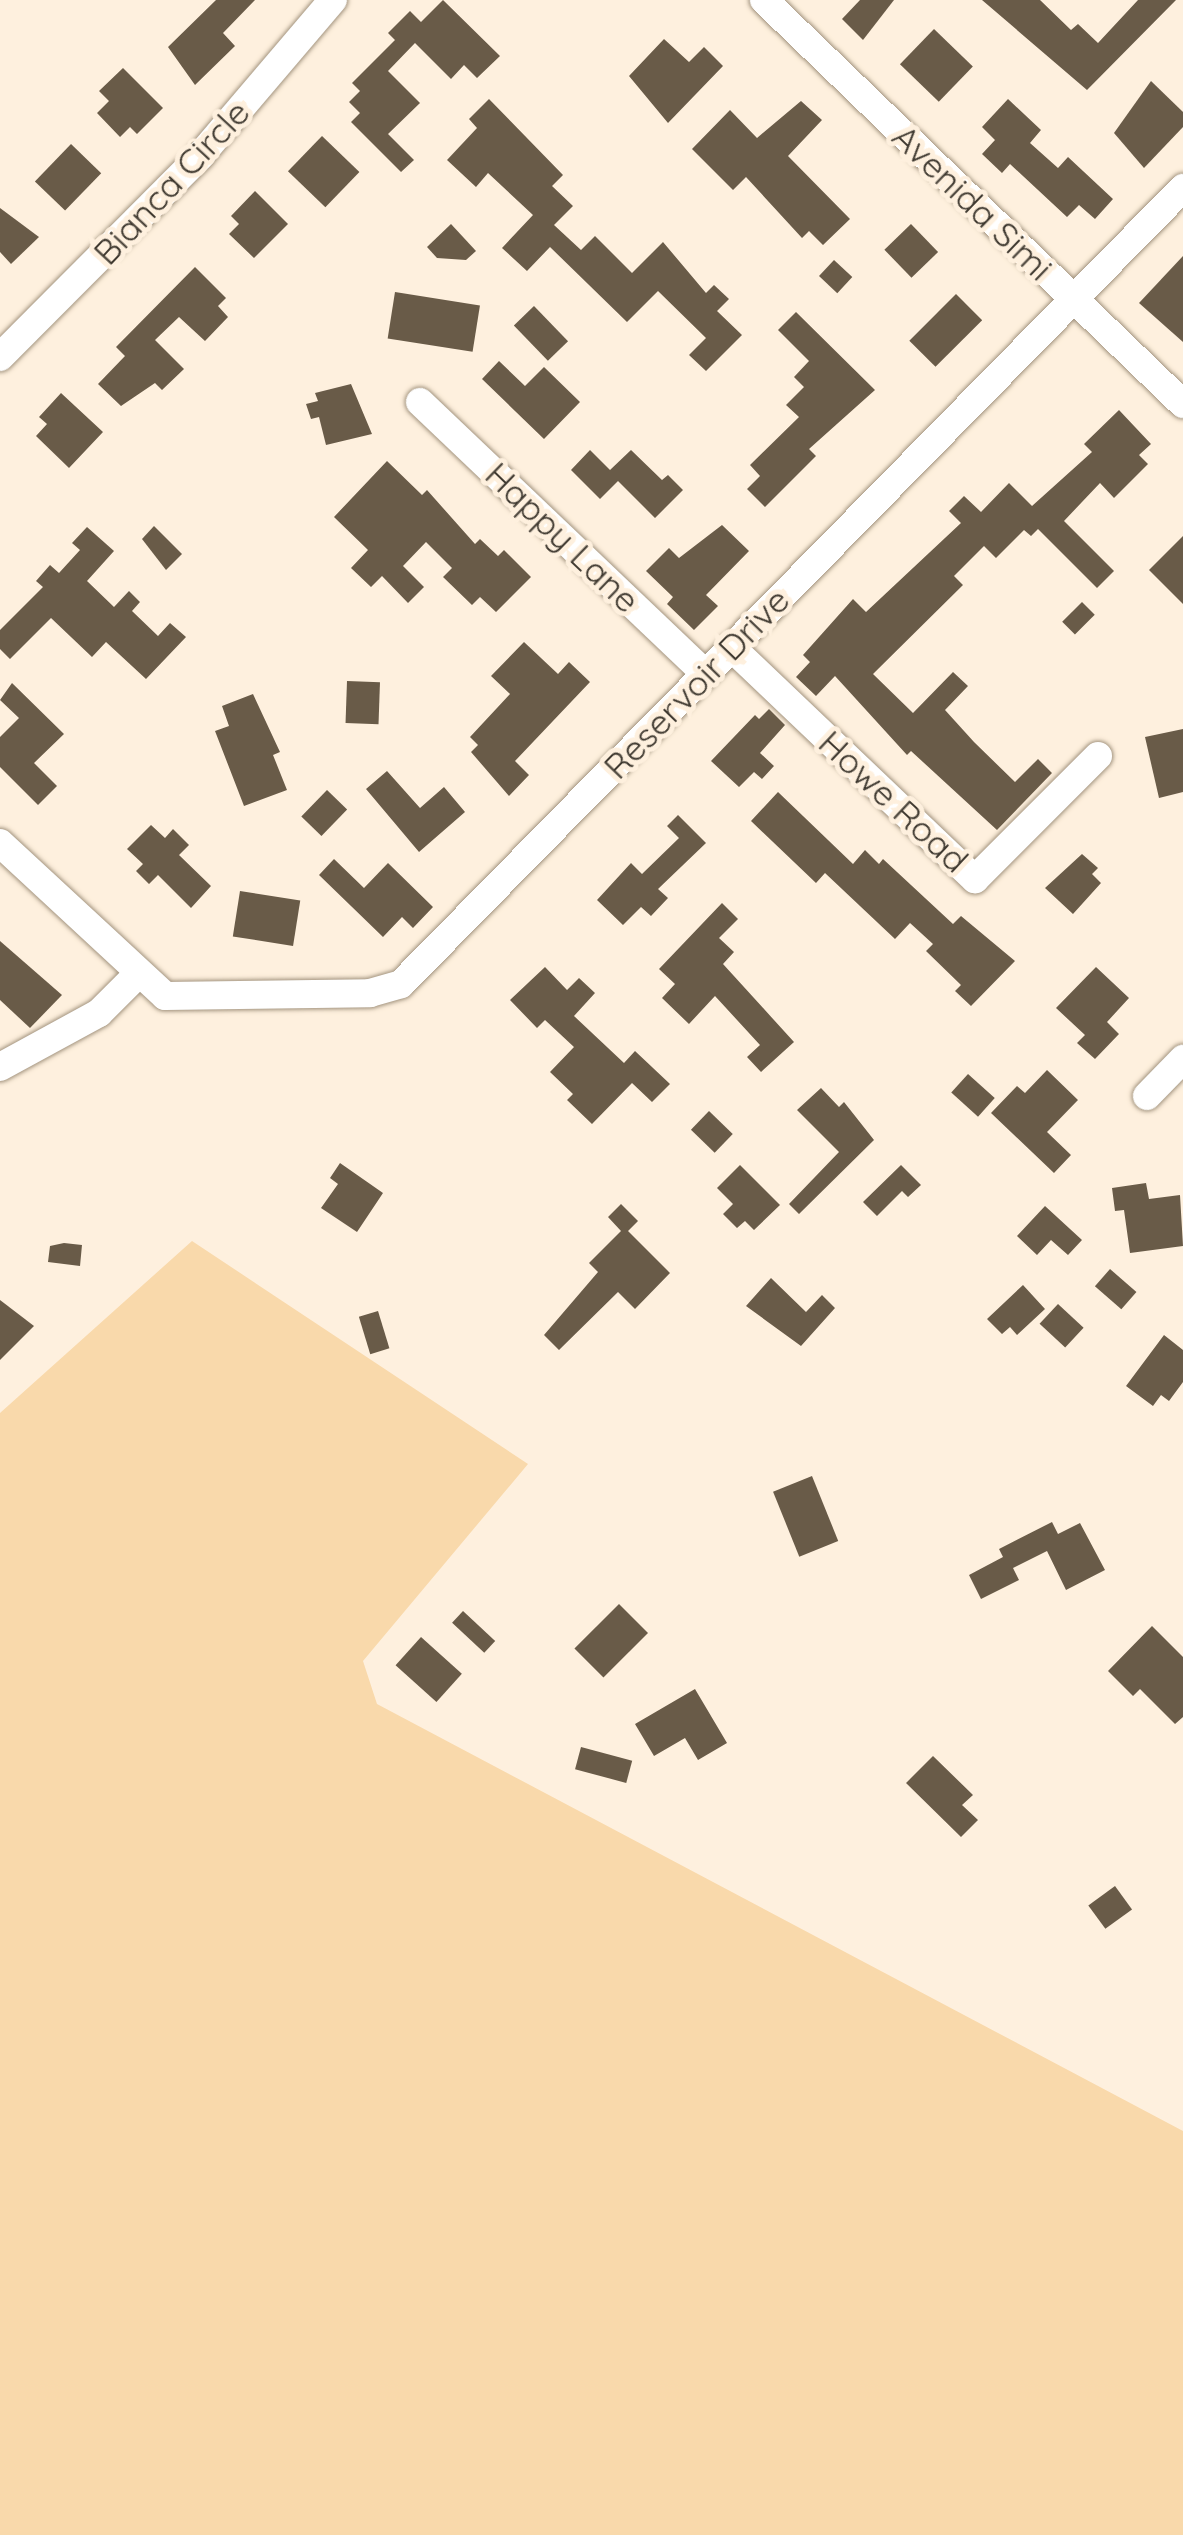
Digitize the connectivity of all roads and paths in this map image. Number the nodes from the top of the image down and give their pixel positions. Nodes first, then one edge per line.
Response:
1 (333, 0) edge
2 (764, 0) edge
3 (1183, 188) edge
4 (1074, 300) junction
5 (0, 357) edge
6 (420, 402) dead end
7 (1183, 404) edge
8 (731, 647) junction
9 (705, 673) junction
10 (1098, 756) dead end
11 (0, 843) edge
12 (136, 976) junction
13 (1183, 1060) edge
14 (0, 1067) edge
15 (1147, 1096) dead end

1 - 5 street, Bianca Circle
2 - 4 street, Avenida Simi
3 - 4 street, Reservoir Drive
4 - 7 street, Avenida Simi
4 - 8 street, Reservoir Drive
6 - 9 street, Happy Lane
8 - 9 street, Reservoir Drive
8 - 10 street, Howe Road
9 - 12 street, Reservoir Drive
11 - 12 street, Reservoir Drive
12 - 14 street
13 - 15 street

